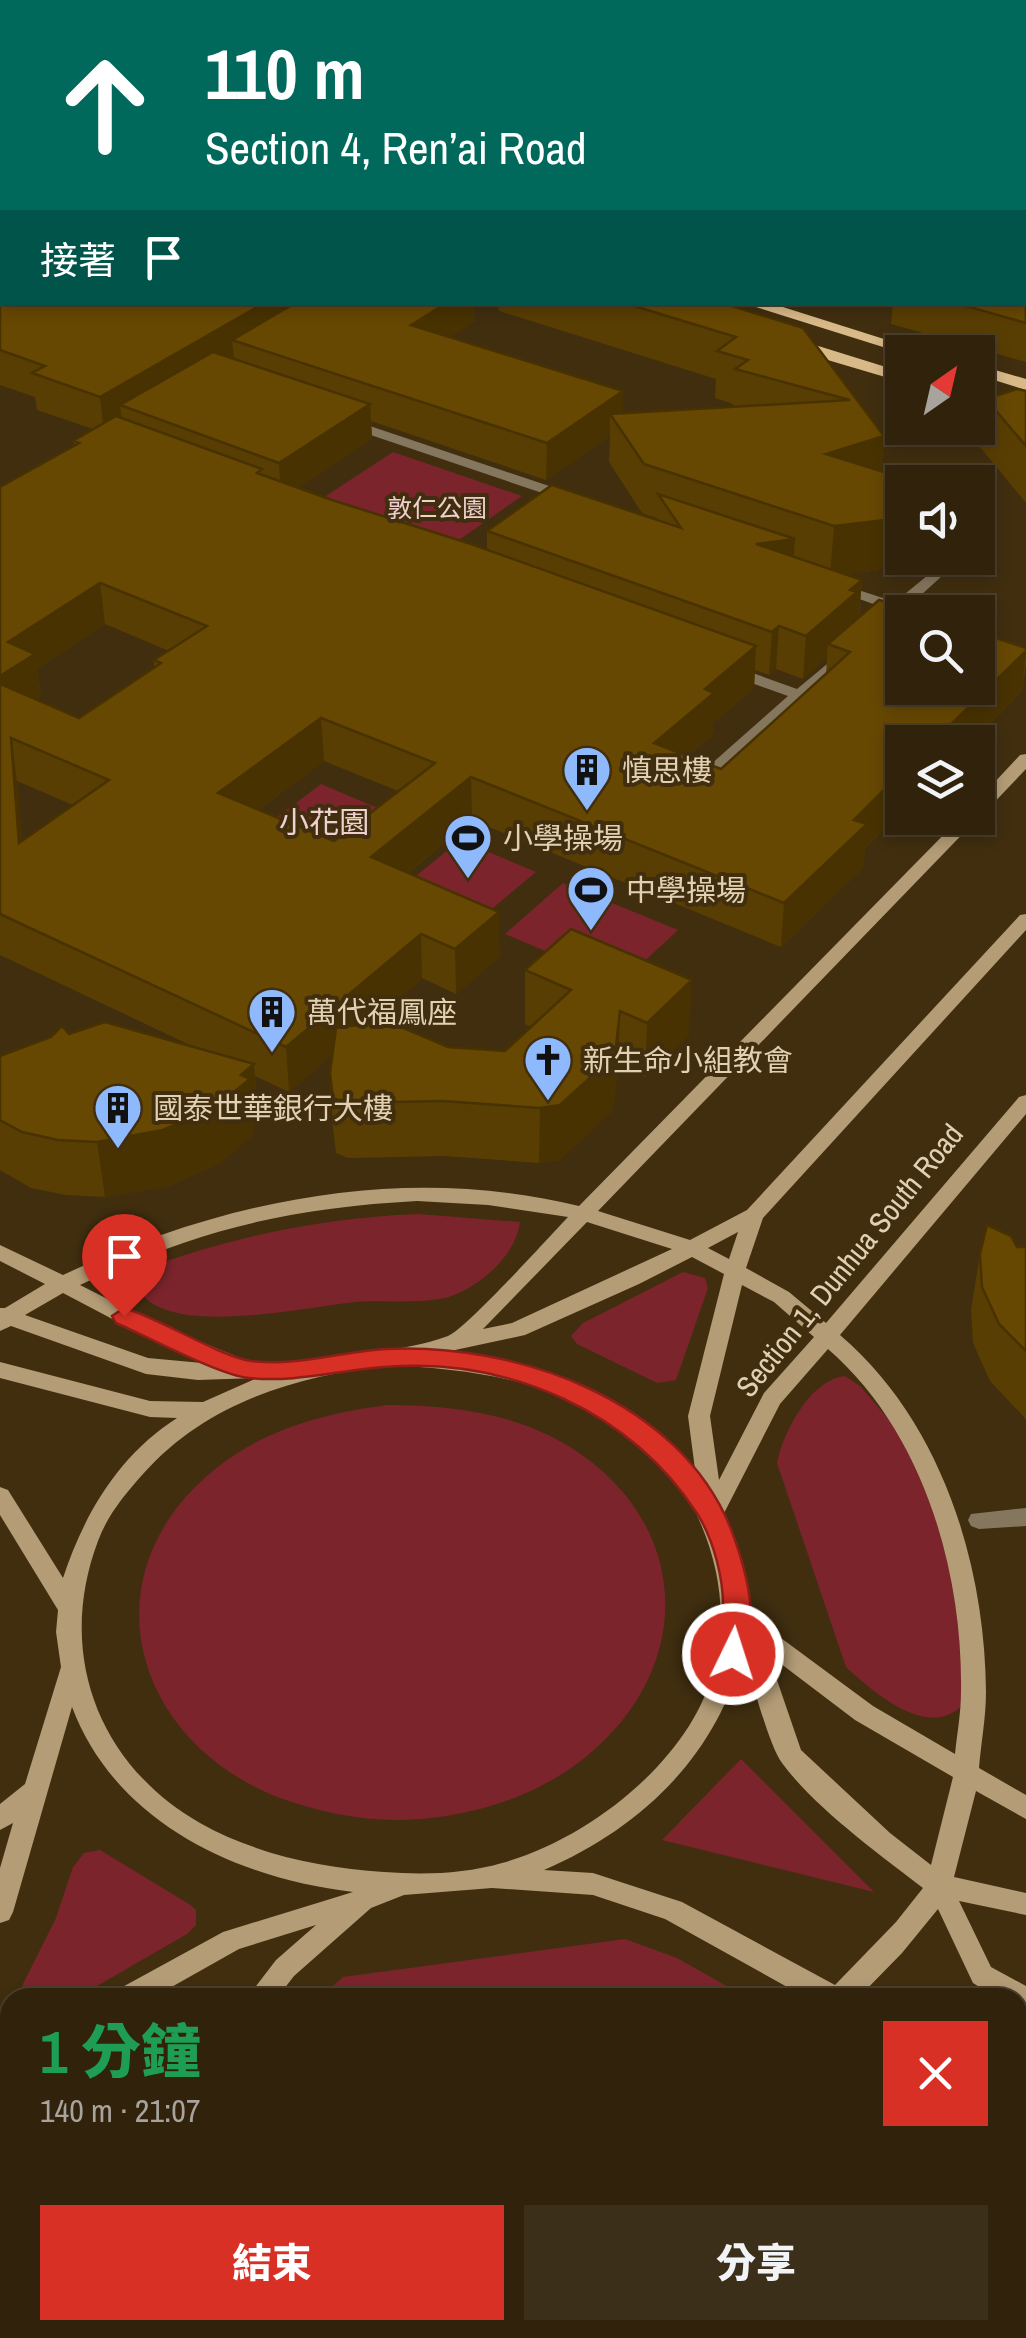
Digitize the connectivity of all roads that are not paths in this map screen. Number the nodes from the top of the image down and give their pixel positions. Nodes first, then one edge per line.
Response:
1 (758, 305) edge
2 (814, 322) junction
3 (781, 340) joint
4 (885, 343) edge
5 (885, 373) edge
6 (995, 375) edge
7 (1026, 385) edge
8 (995, 405) edge
9 (1026, 415) edge
10 (328, 416) edge
11 (587, 503) edge
12 (938, 575) edge
13 (824, 583) edge
14 (918, 595) edge
15 (885, 604) edge
16 (855, 645) edge
17 (705, 661) edge
18 (799, 695) junction
19 (1026, 759) edge
20 (692, 790) edge
21 (995, 791) edge
22 (952, 835) edge
23 (1026, 919) edge
24 (1026, 1101) edge
25 (582, 1213) junction
26 (754, 1215) junction
27 (692, 1248) junction
28 (0, 1252) edge
29 (736, 1268) junction
30 (60, 1284) junction
31 (3, 1318) edge
32 (834, 1330) junction
33 (461, 1339) junction
34 (386, 1358) junction
35 (309, 1369) junction
36 (0, 1370) edge
37 (246, 1370) junction
38 (206, 1410) junction
39 (942, 1450) dead end
40 (0, 1496) edge
41 (975, 1513) joint
42 (712, 1516) junction
43 (1026, 1518) edge
44 (988, 1552) dead end
45 (66, 1603) junction
46 (742, 1616) junction
47 (70, 1672) junction
48 (994, 1752) dead end
49 (986, 1787) junction
50 (33, 1790) junction
51 (1026, 1808) edge
52 (0, 1819) edge
53 (488, 1878) junction
54 (416, 1884) junction
55 (940, 1885) junction
56 (369, 1896) junction
57 (1026, 1904) edge
58 (0, 1912) edge
59 (144, 1988) edge
60 (268, 1988) edge
61 (817, 1988) edge
62 (847, 1988) edge
63 (1005, 1988) edge

1 - 2 main road
2 - 3 street
2 - 4 main road
3 - 5 main road
6 - 7 main road
8 - 9 main road
10 - 11 street
12 - 14 street
13 - 15 street
16 - 18 street
17 - 18 street
18 - 20 street
19 - 21 main road
22 - 25 main road
23 - 26 main road, Section 1, Dunhua South Road
24 - 32 main road, Section 1, Dunhua South Road
25 - 27 main road
25 - 30 main road
25 - 33 main road
26 - 27 main road, Section 1, Dunhua South Road
26 - 29 main road, Section 1, Dunhua South Road
27 - 29 main road
27 - 33 main road, Section 1, Dunhua South Road
28 - 30 main road
29 - 32 main road
29 - 42 main road, Section 1, Dunhua South Road
30 - 31 main road
30 - 37 main road
31 - 37 main road
32 - 39 main road
32 - 42 main road, Section 1, Dunhua South Road
33 - 34 main road, Section 1, Dunhua South Road
34 - 35 main road
34 - 42 main road
35 - 37 main road
35 - 38 main road
36 - 38 main road
38 - 45 main road
40 - 45 main road
41 - 43 street
41 - 44 main road
42 - 46 main road
45 - 47 main road
46 - 49 main road
46 - 53 main road
46 - 55 main road
47 - 50 main road
47 - 54 main road
48 - 49 main road
49 - 51 main road
49 - 55 main road
50 - 52 main road
50 - 58 main road
53 - 54 main road
53 - 61 main road
54 - 56 main road
55 - 57 main road
55 - 62 main road
55 - 63 main road
56 - 59 main road
56 - 60 main road

